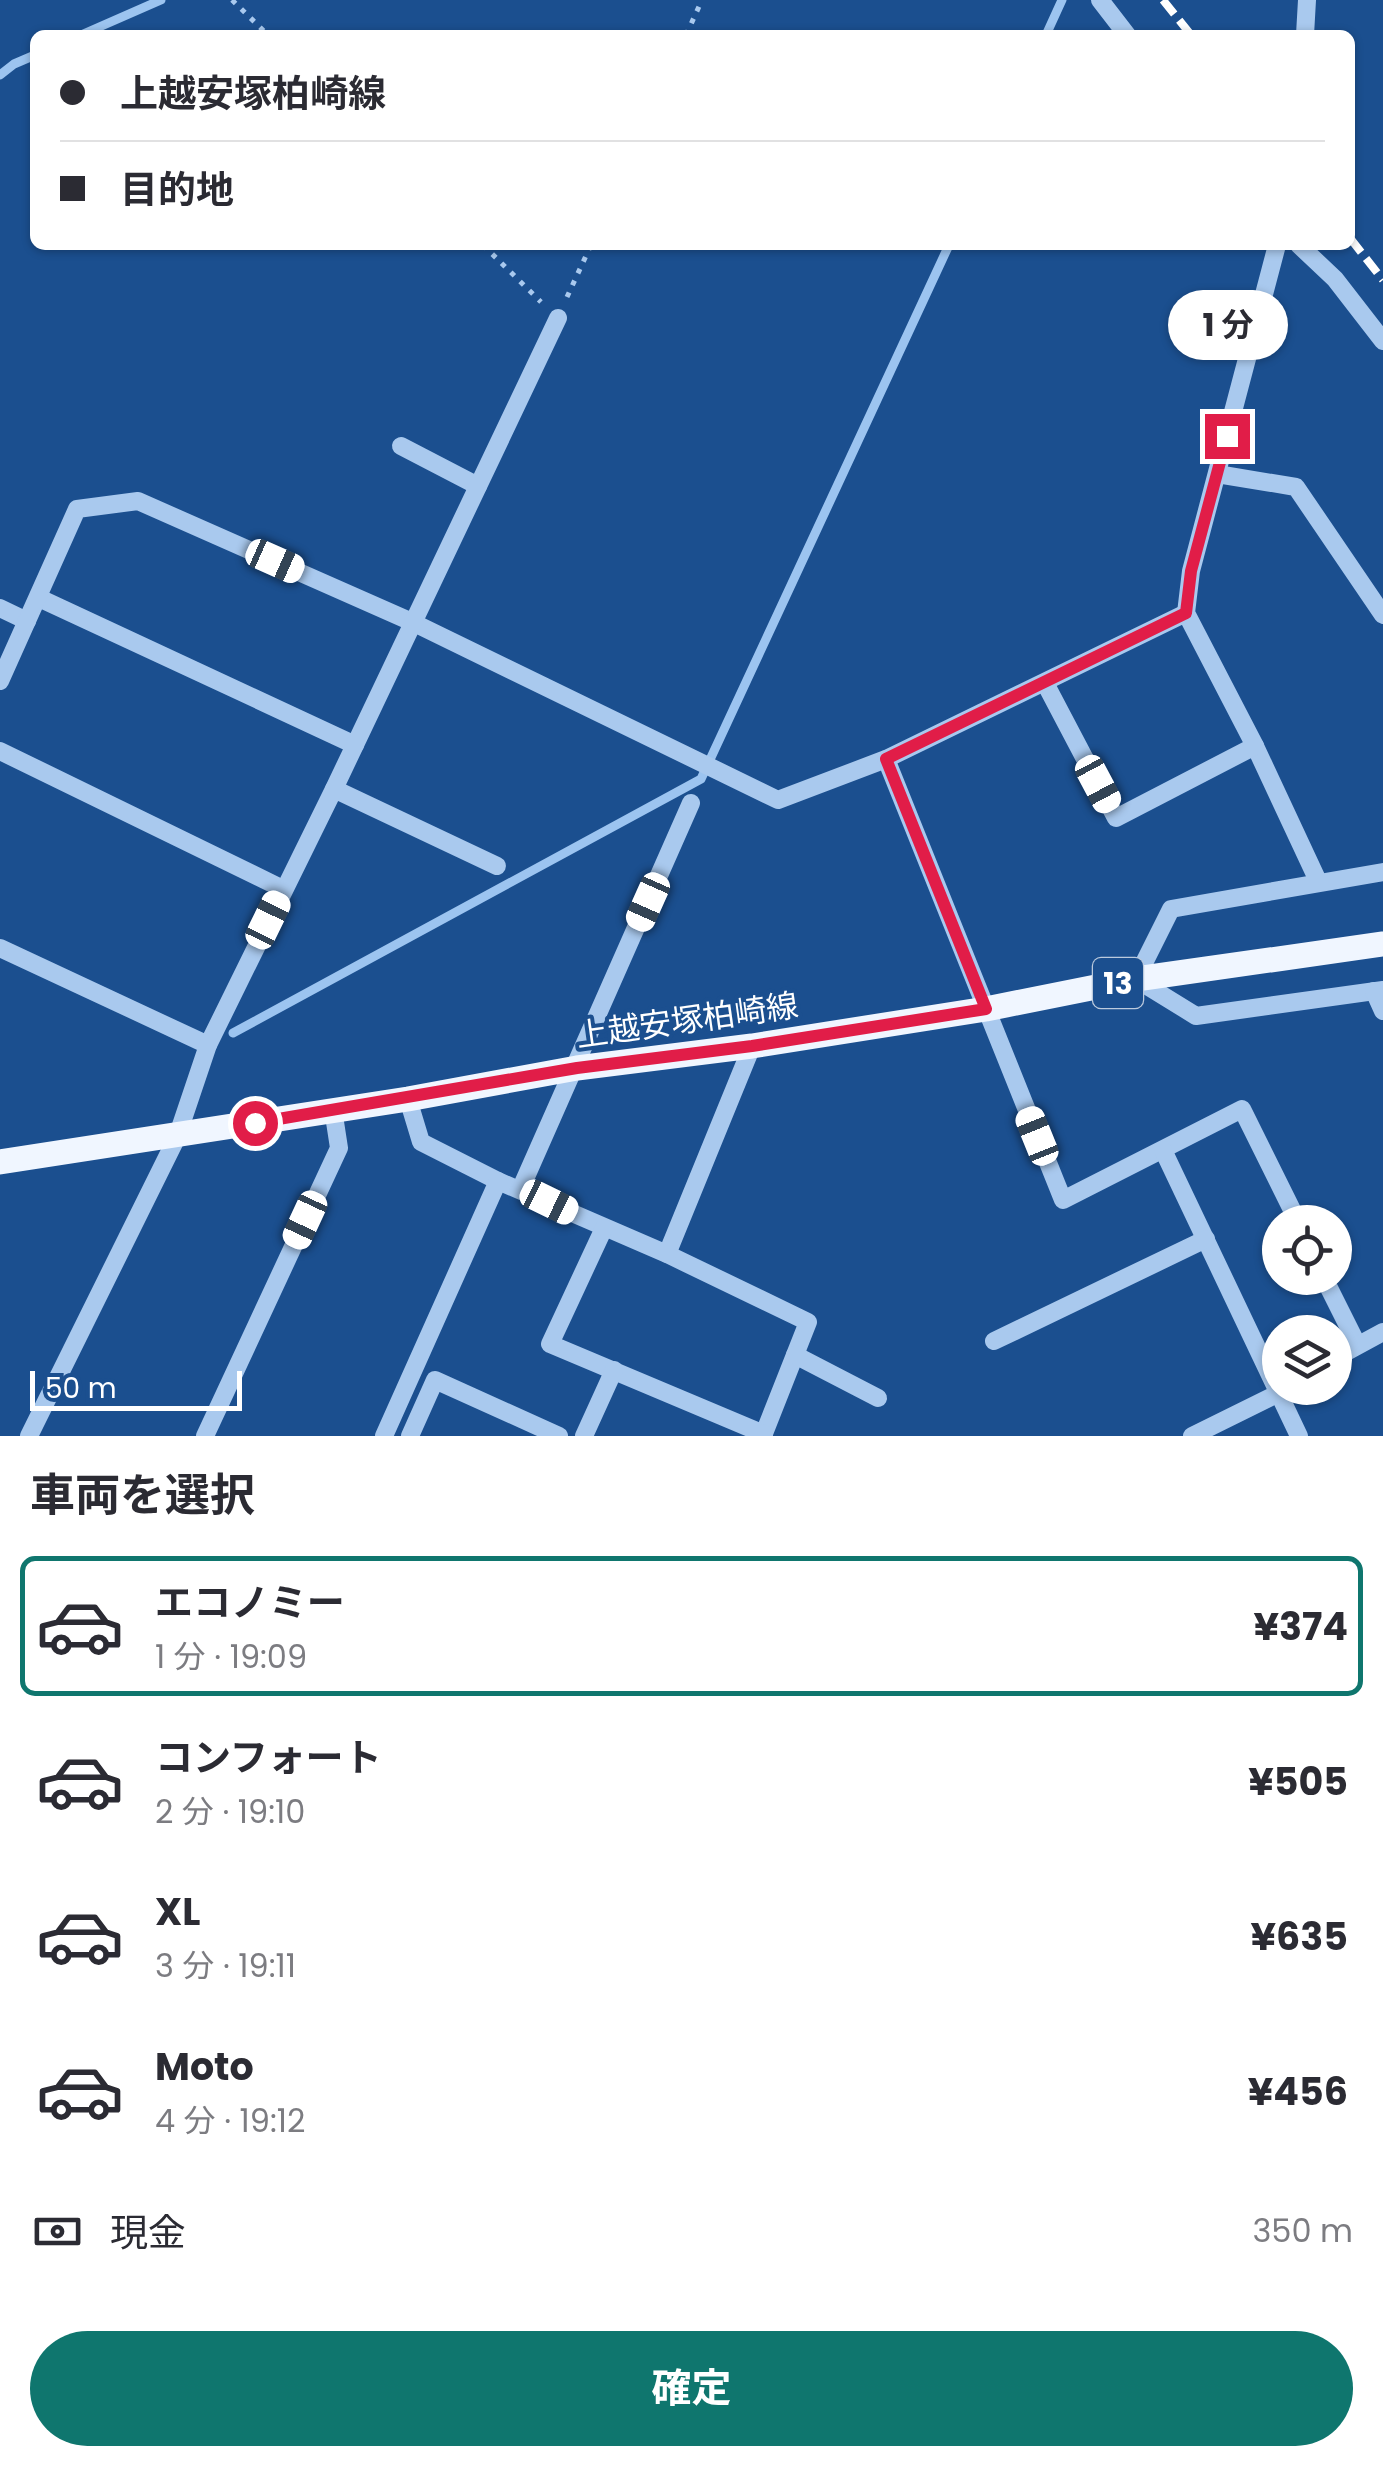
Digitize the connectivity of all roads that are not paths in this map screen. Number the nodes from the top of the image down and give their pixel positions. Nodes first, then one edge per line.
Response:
1 (1100, 0) edge
2 (1307, 0) edge
3 (1124, 30) edge
4 (1305, 30) edge
5 (1276, 250) edge
6 (1305, 250) edge
7 (558, 318) road end
8 (1383, 340) edge
9 (401, 446) dead end
10 (1217, 474) junction
11 (478, 486) junction
12 (39, 598) junction
13 (0, 608) edge
14 (1186, 613) junction
15 (1383, 614) edge
16 (27, 621) junction
17 (412, 622) junction
18 (0, 681) edge
19 (1044, 683) junction
20 (354, 745) junction
21 (1254, 746) junction
22 (0, 751) edge
23 (886, 759) junction
24 (334, 789) junction
25 (691, 803) dead end
26 (497, 866) dead end
27 (1383, 872) edge
28 (1318, 881) junction
29 (283, 889) junction
30 (1383, 944) edge
31 (0, 948) edge
32 (1136, 979) junction
33 (1378, 991) edge
34 (986, 1009) junction
35 (1383, 1011) edge
36 (208, 1044) junction
37 (752, 1046) junction
38 (577, 1068) junction
39 (408, 1099) junction
40 (333, 1109) junction
41 (176, 1136) junction
42 (1164, 1150) junction
43 (0, 1162) edge
44 (498, 1181) junction
45 (521, 1188) junction
46 (1290, 1205) edge
47 (604, 1228) junction
48 (1206, 1239) junction
49 (667, 1254) junction
50 (1332, 1295) edge
51 (1383, 1332) edge
52 (994, 1341) dead end
53 (1357, 1344) junction
54 (1352, 1347) edge
55 (1262, 1348) edge
56 (795, 1354) junction
57 (614, 1370) junction
58 (878, 1398) dead end
59 (1262, 1402) edge
60 (1289, 1405) edge
61 (763, 1435) edge
62 (29, 1436) edge
63 (205, 1436) edge
64 (384, 1436) edge
65 (410, 1436) edge
66 (559, 1436) edge
67 (584, 1436) edge
68 (1192, 1436) edge
69 (1299, 1436) edge

1 - 3 street
2 - 4 street
5 - 10 street
6 - 8 street
7 - 11 street
9 - 11 street
10 - 14 street
10 - 15 street
11 - 17 street
12 - 16 street
12 - 17 street
12 - 20 street
13 - 16 street
14 - 19 street
14 - 21 street
16 - 18 street
17 - 20 street
17 - 23 street
19 - 21 street
19 - 23 street
20 - 24 street
21 - 28 street
22 - 29 street
23 - 34 street
24 - 26 street
24 - 29 street
25 - 38 street
27 - 28 street
28 - 32 street
29 - 36 street
30 - 32 main road, 上越安塚柏崎線 / 13
31 - 36 street
32 - 33 street
32 - 34 main road, 上越安塚柏崎線 / 13
33 - 35 street
34 - 37 main road, 上越安塚柏崎線 / 13
34 - 42 street
36 - 41 street
37 - 38 main road, 上越安塚柏崎線 / 13
37 - 49 street
38 - 39 main road, 上越安塚柏崎線 / 13
38 - 45 street
39 - 40 main road, 上越安塚柏崎線 / 13
39 - 44 street
40 - 41 main road, 上越安塚柏崎線 / 13
40 - 63 street
41 - 43 main road, 上越安塚柏崎線 / 13
41 - 62 street
42 - 46 street
42 - 48 street
44 - 45 street
44 - 64 street
45 - 47 street
47 - 49 street
47 - 57 street
48 - 52 street
48 - 55 street
49 - 56 street
50 - 53 street
51 - 53 street
53 - 54 street
56 - 58 street
56 - 61 street
57 - 61 street
57 - 67 street
59 - 68 street
60 - 69 street
65 - 66 street

